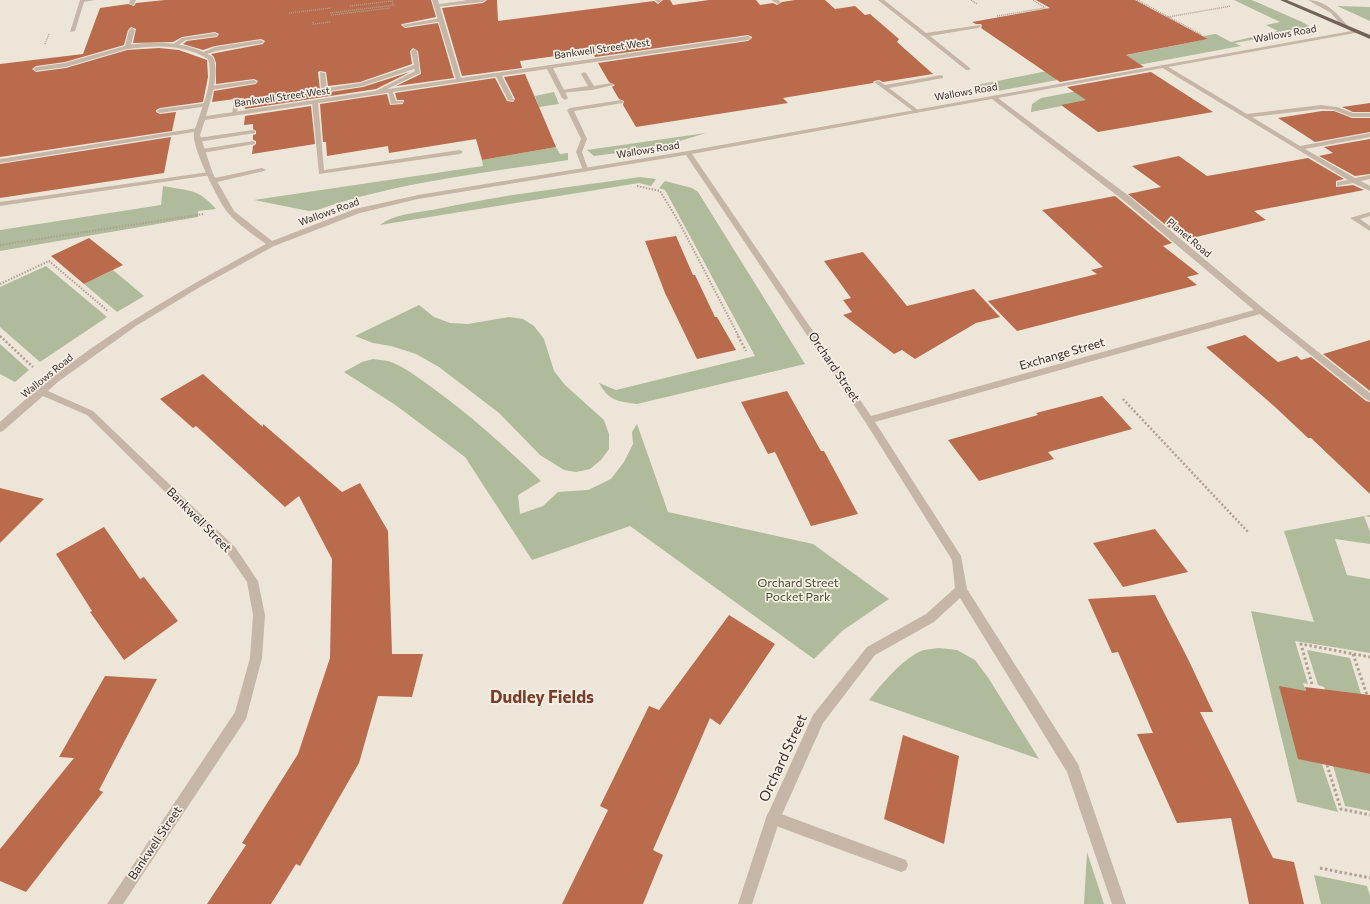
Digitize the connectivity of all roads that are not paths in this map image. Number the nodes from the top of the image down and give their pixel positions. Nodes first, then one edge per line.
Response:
1 (92, 0) edge
2 (483, 0) edge
3 (881, 0) edge
4 (1283, 0) edge
5 (1311, 0) edge
6 (436, 3) edge
7 (441, 20) junction
8 (405, 25) dead end
9 (978, 26) dead end
10 (1345, 26) junction
11 (132, 30) dead end
12 (72, 31) dead end
13 (1355, 31) junction
14 (215, 35) dead end
15 (925, 35) junction
16 (1370, 37) edge
17 (748, 38) dead end
18 (261, 42) dead end
19 (175, 44) junction
20 (128, 47) junction
21 (414, 51) dead end
22 (204, 53) junction
23 (417, 66) junction
24 (1163, 66) junction
25 (549, 67) junction
26 (36, 69) dead end
27 (968, 69) dead end
28 (322, 73) dead end
29 (498, 74) junction
30 (584, 74) dead end
31 (941, 77) dead end
32 (459, 80) junction
33 (254, 82) dead end
34 (877, 82) dead end
35 (611, 85) dead end
36 (884, 87) junction
37 (211, 88) junction
38 (592, 88) junction
39 (390, 90) junction
40 (375, 93) junction
41 (993, 97) junction
42 (511, 100) dead end
43 (243, 101) dead end
44 (314, 102) junction
45 (401, 102) dead end
46 (621, 102) dead end
47 (206, 105) junction
48 (160, 111) dead end
49 (916, 111) junction
50 (234, 114) junction
51 (1370, 115) edge
52 (1246, 116) junction
53 (203, 118) junction
54 (198, 130) junction
55 (253, 132) dead end
56 (1370, 135) edge
57 (198, 140) junction
58 (253, 143) dead end
59 (1299, 148) junction
60 (202, 151) junction
61 (460, 152) dead end
62 (688, 153) junction
63 (0, 161) edge
64 (1327, 166) junction
65 (1315, 168) dead end
66 (585, 169) junction
67 (262, 170) dead end
68 (209, 174) junction
69 (1370, 177) edge
70 (213, 181) junction
71 (1355, 181) junction
72 (1340, 184) dead end
73 (1370, 189) edge
74 (0, 204) edge
75 (1370, 214) edge
76 (1370, 229) edge
77 (271, 244) junction
78 (1261, 311) junction
79 (42, 392) junction
80 (1370, 398) edge
81 (869, 420) junction
82 (0, 428) edge
83 (961, 590) junction
84 (773, 818) junction
85 (901, 865) dead end
86 (114, 904) edge
87 (745, 904) edge
88 (1119, 904) edge

1 - 12 street
2 - 6 street
3 - 15 street
4 - 10 main road
5 - 10 street
6 - 7 street
7 - 8 street
7 - 32 street
9 - 15 street
10 - 13 main road
11 - 20 street
13 - 16 main road
13 - 24 street, Wallows Road
14 - 19 street
15 - 27 street
17 - 25 street, Bankwell Street West
18 - 22 street
19 - 20 street
19 - 22 street
20 - 26 street
21 - 23 street
22 - 37 street
23 - 28 street
23 - 40 street
24 - 41 street, Wallows Road
24 - 52 street
25 - 29 street, Bankwell Street West
25 - 38 street
29 - 32 street, Bankwell Street West
29 - 42 street
30 - 38 street
31 - 36 street
32 - 39 street, Bankwell Street West
33 - 37 street
34 - 36 street
35 - 38 street
36 - 49 street
37 - 47 street
39 - 40 street, Bankwell Street West
39 - 45 street
40 - 44 street, Bankwell Street West
41 - 49 street, Wallows Road
41 - 78 street, Planet Road
43 - 50 street
44 - 50 street, Bankwell Street West
44 - 61 street
46 - 66 street
47 - 48 street
47 - 53 street
49 - 62 street, Wallows Road
50 - 53 street, Bankwell Street West
51 - 52 street
52 - 59 street
53 - 54 street
54 - 57 street
54 - 63 street
55 - 57 street
56 - 59 street
57 - 60 street
58 - 60 street
59 - 64 street
60 - 68 street
62 - 66 street, Wallows Road
62 - 81 street, Orchard Street
64 - 65 street
64 - 71 street
66 - 77 street, Wallows Road
67 - 70 street
68 - 70 street
68 - 74 street
69 - 71 street
70 - 77 street
71 - 72 street
71 - 73 street
75 - 76 street
77 - 79 street, Wallows Road
78 - 80 street, Planet Road
78 - 81 street, Exchange Street
79 - 82 street, Wallows Road
79 - 86 street, Bankwell Street
81 - 83 street, Orchard Street
83 - 84 street, Orchard Street
83 - 88 street, Orchard Street
84 - 85 street
84 - 87 street, Orchard Street

